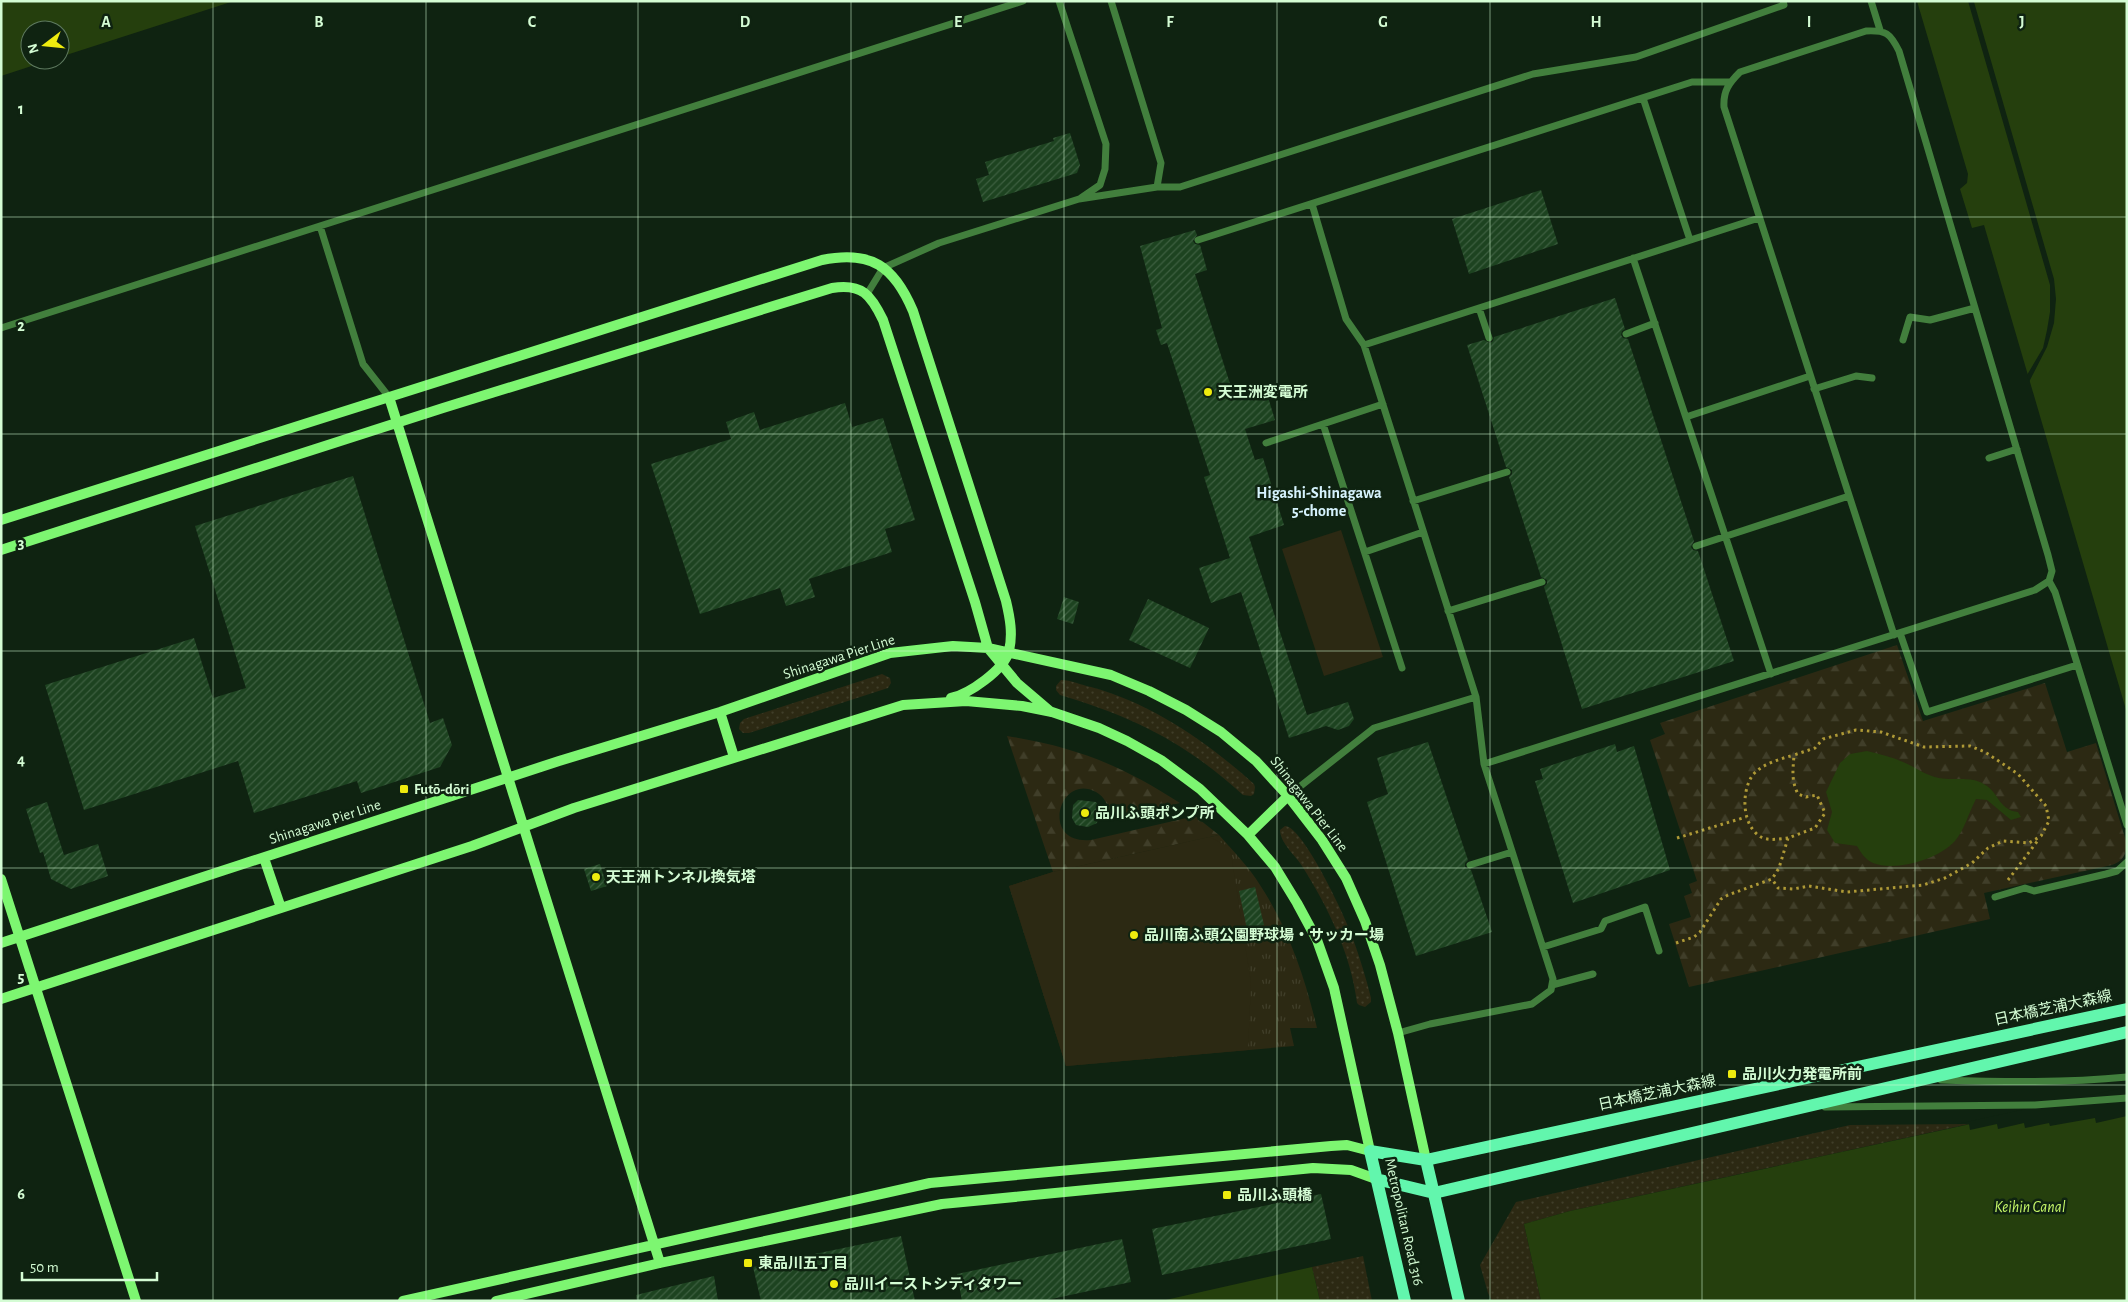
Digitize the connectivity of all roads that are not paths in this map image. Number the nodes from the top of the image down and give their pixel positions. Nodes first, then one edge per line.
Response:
1 (1023, 1) edge
2 (1059, 1) edge
3 (1111, 1) edge
4 (1783, 1) edge
5 (1872, 1) edge
6 (1880, 30) junction
7 (1730, 82) junction
8 (1643, 98) junction
9 (1157, 187) junction
10 (1079, 199) junction
11 (1312, 204) junction
12 (1759, 218) junction
13 (320, 226) junction
14 (1198, 240) dead end
15 (1690, 240) junction
16 (1633, 258) junction
17 (883, 268) junction
18 (867, 294) junction
19 (1479, 308) junction
20 (1975, 308) junction
21 (1655, 323) junction
22 (1, 328) edge
23 (1626, 334) dead end
24 (1489, 338) dead end
25 (1903, 340) dead end
26 (1364, 345) junction
27 (1810, 376) junction
28 (1872, 378) dead end
29 (1814, 390) junction
30 (389, 397) junction
31 (1383, 404) junction
32 (1686, 417) junction
33 (398, 423) junction
34 (1324, 424) junction
35 (1266, 443) dead end
36 (2017, 449) junction
37 (1989, 458) dead end
38 (1507, 472) dead end
39 (1849, 496) junction
40 (1413, 501) junction
41 (1, 520) edge
42 (1423, 532) junction
43 (1725, 536) junction
44 (1696, 546) dead end
45 (1, 550) edge
46 (1365, 552) junction
47 (2049, 581) junction
48 (1542, 582) dead end
49 (1448, 611) junction
50 (1897, 634) junction
51 (988, 648) junction
52 (1009, 652) junction
53 (1001, 664) junction
54 (2077, 665) junction
55 (1402, 668) dead end
56 (1771, 674) junction
57 (1476, 697) junction
58 (936, 702) junction
59 (720, 712) junction
60 (1052, 712) junction
61 (734, 757) junction
62 (1484, 764) junction
63 (509, 778) junction
64 (1288, 796) junction
65 (2127, 824) edge
66 (524, 827) junction
67 (1248, 835) junction
68 (1512, 852) junction
69 (264, 858) junction
70 (2127, 862) edge
71 (1470, 865) dead end
72 (1, 879) edge
73 (1995, 896) road end
74 (280, 908) junction
75 (19, 938) junction
76 (1, 943) edge
77 (1543, 947) junction
78 (1659, 951) dead end
79 (1593, 974) dead end
80 (1552, 986) junction
81 (36, 988) junction
82 (1, 999) edge
83 (2127, 1009) edge
84 (2127, 1032) edge
85 (1398, 1033) junction
86 (2127, 1077) edge
87 (1926, 1079) junction
88 (2127, 1098) edge
89 (1805, 1107) junction
90 (1370, 1150) junction
91 (1426, 1160) junction
92 (1376, 1179) junction
93 (1434, 1193) junction
94 (654, 1244) junction
95 (660, 1263) junction
96 (136, 1301) edge
97 (403, 1301) edge
98 (496, 1301) edge
99 (1406, 1301) edge
100 (1459, 1301) edge

1 - 13 lane
2 - 10 lane
3 - 9 lane
4 - 9 lane
5 - 6 lane
6 - 7 lane
6 - 20 lane
7 - 8 lane
7 - 12 lane
8 - 11 lane
8 - 15 lane
9 - 10 lane
10 - 17 lane
11 - 14 lane
11 - 26 lane
12 - 15 lane
12 - 27 lane
13 - 22 lane
13 - 30 lane
15 - 16 lane
16 - 19 lane
16 - 21 lane
17 - 18 lane
17 - 30 street
17 - 52 street
18 - 33 street
18 - 51 street
19 - 24 lane
19 - 26 lane
20 - 25 lane
20 - 36 lane
21 - 23 lane
21 - 32 lane
26 - 31 lane
27 - 29 lane
27 - 32 lane
28 - 29 lane
29 - 39 lane
30 - 33 street
30 - 41 street
31 - 34 lane
31 - 40 lane
32 - 43 lane
33 - 45 street
33 - 63 street
34 - 35 lane
34 - 46 lane
36 - 37 lane
36 - 47 lane
38 - 40 lane
39 - 43 lane
39 - 50 lane
40 - 42 lane
42 - 46 lane
42 - 49 lane
43 - 44 lane
43 - 56 lane
46 - 55 lane
47 - 50 lane
47 - 54 lane
48 - 49 lane
49 - 57 lane
50 - 54 lane
50 - 56 lane
51 - 52 street, Shinagawa Pier Line
51 - 53 street
51 - 59 street, Shinagawa Pier Line
52 - 53 street
52 - 64 street, Shinagawa Pier Line
53 - 58 street
53 - 60 street
54 - 65 lane
56 - 62 lane
57 - 62 lane
57 - 64 lane
58 - 60 street
58 - 61 street
59 - 61 street
59 - 63 street, Shinagawa Pier Line
60 - 67 street
61 - 66 street
62 - 68 lane
63 - 66 street
63 - 69 street, Shinagawa Pier Line
64 - 67 street
64 - 85 street, Shinagawa Pier Line
66 - 74 street
66 - 94 street
67 - 90 street
68 - 71 lane
68 - 77 lane
69 - 74 street
69 - 75 street, Shinagawa Pier Line
70 - 73 lane
72 - 75 street
74 - 81 street
75 - 76 street, Shinagawa Pier Line
75 - 81 street
77 - 78 lane
77 - 80 lane
79 - 80 lane
80 - 85 lane
81 - 82 street
81 - 96 street
83 - 91 main road, 日本橋芝浦大森線
84 - 87 main road
85 - 91 street, Shinagawa Pier Line
86 - 87 lane
87 - 89 main road
88 - 89 lane
89 - 93 main road
90 - 91 main road, 日本橋芝浦大森線
90 - 92 main road, Metropolitan Road 316
90 - 94 street
91 - 93 main road
92 - 93 main road
92 - 95 street
92 - 99 main road, Metropolitan Road 316
93 - 100 main road
94 - 95 street
94 - 97 street
95 - 98 street

